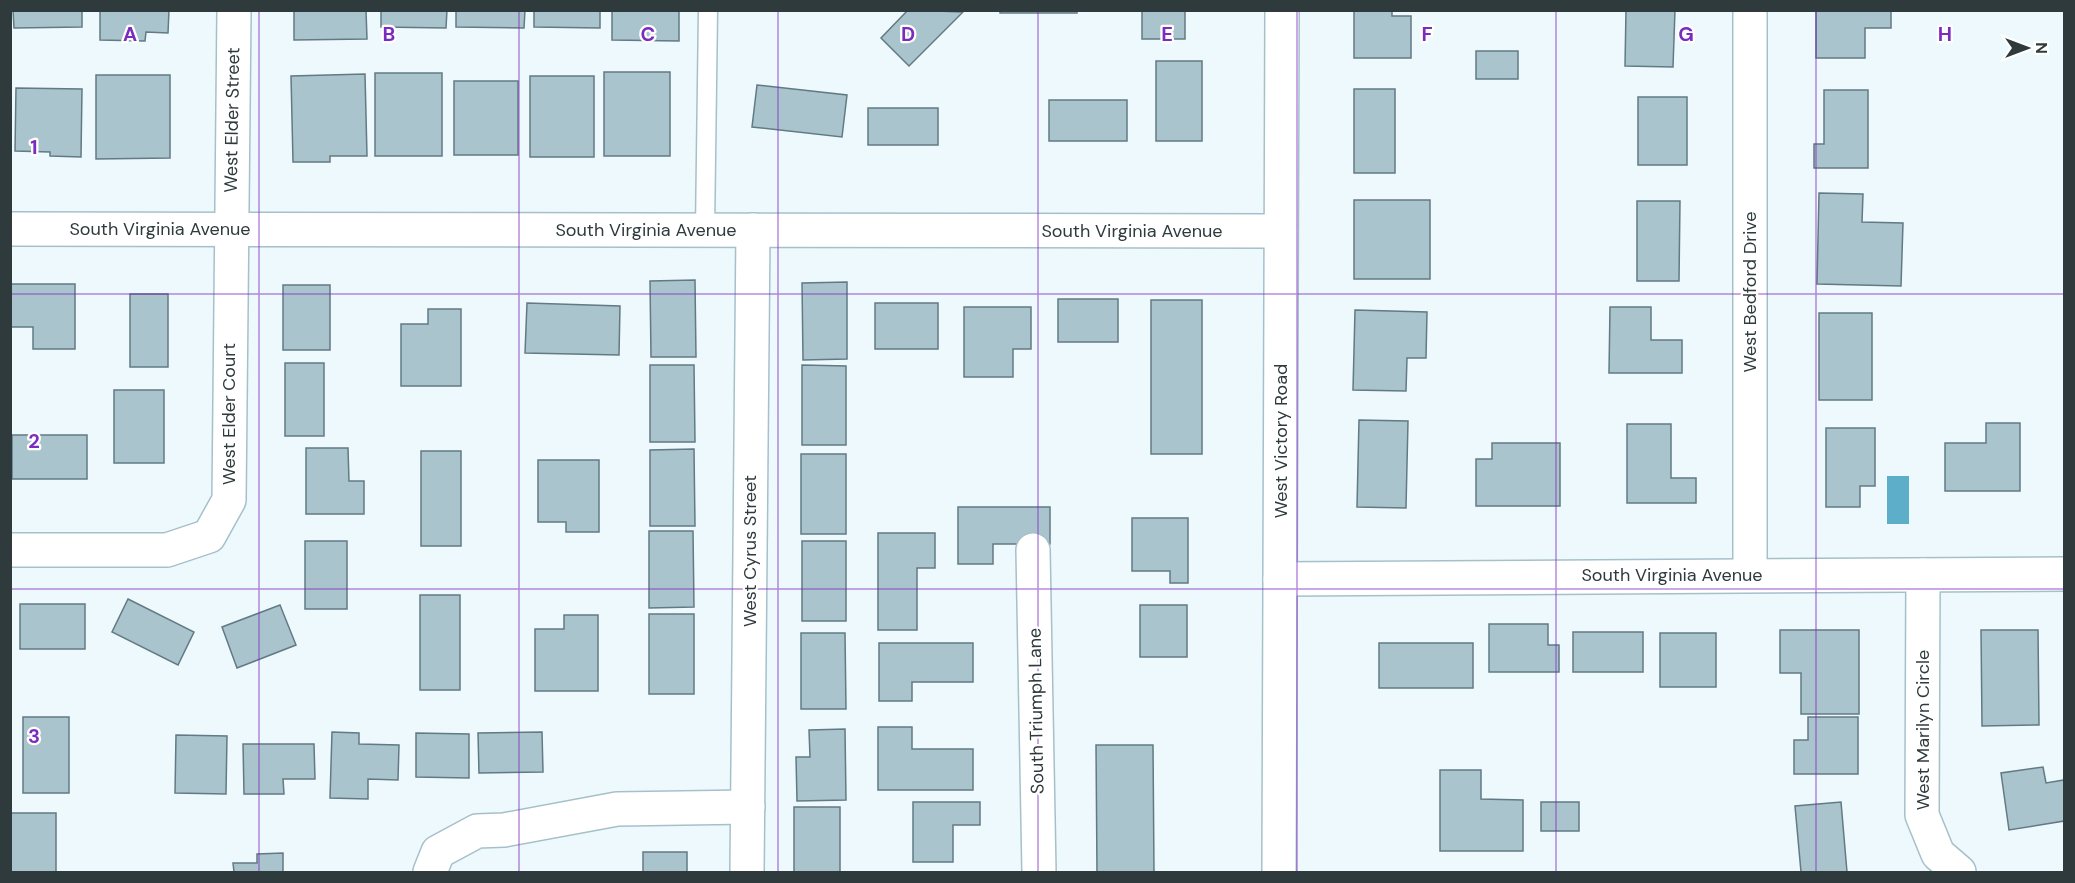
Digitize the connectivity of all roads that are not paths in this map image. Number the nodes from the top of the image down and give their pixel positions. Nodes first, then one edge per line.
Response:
1 (234, 10) edge
2 (708, 10) edge
3 (1282, 10) edge
4 (1750, 10) edge
5 (10, 229) edge
6 (230, 229) junction
7 (705, 230) junction
8 (753, 230) junction
9 (1281, 231) junction
10 (10, 550) edge
11 (1033, 550) dead end
12 (1750, 574) junction
13 (2064, 574) edge
14 (1923, 576) junction
15 (1280, 579) junction
16 (748, 807) junction
17 (434, 862) edge
18 (747, 873) edge
19 (1039, 873) edge
20 (1279, 873) edge
21 (1959, 873) edge

1 - 6 street, West Elder Street
2 - 7 lane
3 - 9 street, West Victory Road
4 - 12 street, West Bedford Drive
5 - 6 street, South Virginia Avenue
6 - 7 street, South Virginia Avenue
6 - 10 street, West Elder Court
7 - 8 street, South Virginia Avenue
8 - 9 street, South Virginia Avenue
8 - 16 street, West Cyrus Street
9 - 15 street, West Victory Road
11 - 19 street, South Triumph Lane
12 - 14 street, South Virginia Avenue
12 - 15 street, South Virginia Avenue
13 - 14 street, South Virginia Avenue
14 - 21 street, West Marilyn Circle
15 - 20 street, West Victory Road
16 - 17 street
16 - 18 street, West Cyrus Street

